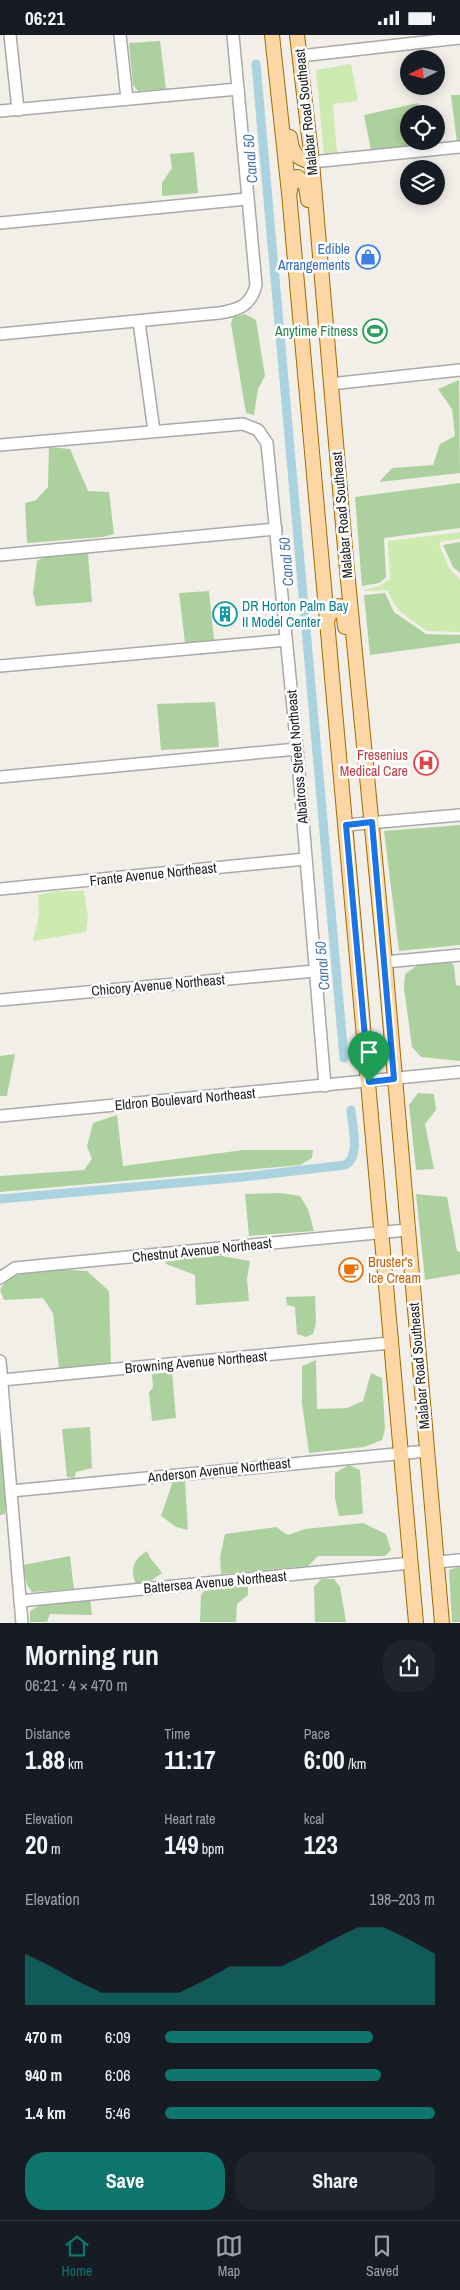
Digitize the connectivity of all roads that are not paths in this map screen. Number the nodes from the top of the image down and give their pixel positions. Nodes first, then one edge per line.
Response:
1 (10, 35) edge
2 (120, 35) edge
3 (233, 35) edge
4 (297, 35) edge
5 (460, 38) edge
6 (272, 41) edge
7 (300, 57) junction
8 (238, 89) junction
9 (127, 99) junction
10 (18, 110) junction
11 (0, 111) edge
12 (460, 147) edge
13 (312, 162) junction
14 (289, 193) junction
15 (247, 199) junction
16 (0, 223) edge
17 (296, 265) junction
18 (321, 268) junction
19 (139, 322) junction
20 (0, 334) edge
21 (460, 370) edge
22 (330, 384) junction
23 (310, 405) junction
24 (154, 431) junction
25 (0, 445) edge
26 (341, 492) junction
27 (316, 494) junction
28 (276, 529) junction
29 (0, 555) edge
30 (346, 560) junction
31 (327, 620) junction
32 (286, 640) junction
33 (0, 666) edge
34 (360, 700) junction
35 (297, 749) junction
36 (0, 777) edge
37 (460, 815) edge
38 (372, 822) junction
39 (346, 825) junction
40 (305, 859) junction
41 (0, 889) edge
42 (460, 955) edge
43 (385, 962) junction
44 (315, 971) junction
45 (0, 1000) edge
46 (460, 1072) edge
47 (394, 1079) junction
48 (369, 1082) junction
49 (326, 1086) junction
50 (0, 1116) edge
51 (407, 1230) junction
52 (381, 1233) junction
53 (0, 1278) edge
54 (390, 1343) junction
55 (0, 1361) edge
56 (2, 1380) junction
57 (426, 1451) junction
58 (401, 1452) junction
59 (11, 1491) junction
60 (460, 1560) edge
61 (436, 1562) junction
62 (411, 1563) junction
63 (20, 1601) junction
64 (22, 1623) edge
65 (416, 1623) edge
66 (442, 1623) edge

1 - 10 street
2 - 9 street
3 - 8 street
4 - 7 main road, Malabar Road Southeast
5 - 7 street
6 - 13 main road
6 - 14 main road, Malabar Road Southeast
7 - 13 main road, Malabar Road Southeast
8 - 9 street
8 - 15 street
9 - 10 street
10 - 11 street
12 - 13 street
13 - 18 main road, Malabar Road Southeast
14 - 17 main road, Malabar Road Southeast
14 - 18 main road
15 - 16 street
15 - 19 street
17 - 22 main road
17 - 23 main road, Malabar Road Southeast
18 - 22 main road, Malabar Road Southeast
19 - 20 street
19 - 24 street
21 - 22 street
22 - 23 main road
22 - 26 main road, Malabar Road Southeast
23 - 26 main road
23 - 27 main road, Malabar Road Southeast
24 - 25 street
24 - 28 street, Albatross Street Northeast
26 - 30 main road, Malabar Road Southeast
27 - 30 main road
27 - 31 main road, Malabar Road Southeast
28 - 29 street
28 - 32 street, Albatross Street Northeast
30 - 34 main road, Malabar Road Southeast
31 - 34 main road
31 - 39 main road, Malabar Road Southeast
32 - 33 street
32 - 35 street, Albatross Street Northeast
34 - 38 main road, Malabar Road Southeast
35 - 36 street
35 - 40 street, Albatross Street Northeast
37 - 38 street
38 - 39 street
38 - 43 main road, Malabar Road Southeast
39 - 48 main road, Malabar Road Southeast
40 - 41 street, Frante Avenue Northeast
40 - 44 street, Albatross Street Northeast
42 - 43 street
43 - 47 main road, Malabar Road Southeast
44 - 45 street, Chicory Avenue Northeast
44 - 49 street, Albatross Street Northeast
46 - 47 street, Eldron Boulevard Northeast
47 - 48 street, Eldron Boulevard Northeast
47 - 51 main road, Malabar Road Southeast
48 - 49 street, Eldron Boulevard Northeast
48 - 52 main road, Malabar Road Southeast
49 - 50 street, Eldron Boulevard Northeast
51 - 52 street, Chestnut Avenue Northeast
51 - 57 main road, Malabar Road Southeast
52 - 53 street, Chestnut Avenue Northeast
52 - 54 main road, Malabar Road Southeast
54 - 56 street, Browning Avenue Northeast
54 - 58 main road, Malabar Road Southeast
55 - 56 street
56 - 59 street
57 - 58 street, Anderson Avenue Northeast
57 - 61 main road, Malabar Road Southeast
58 - 59 street, Anderson Avenue Northeast
58 - 62 main road, Malabar Road Southeast
59 - 63 street
60 - 61 street
61 - 66 main road, Malabar Road Southeast
62 - 63 street, Battersea Avenue Northeast
62 - 65 main road, Malabar Road Southeast
63 - 64 street

